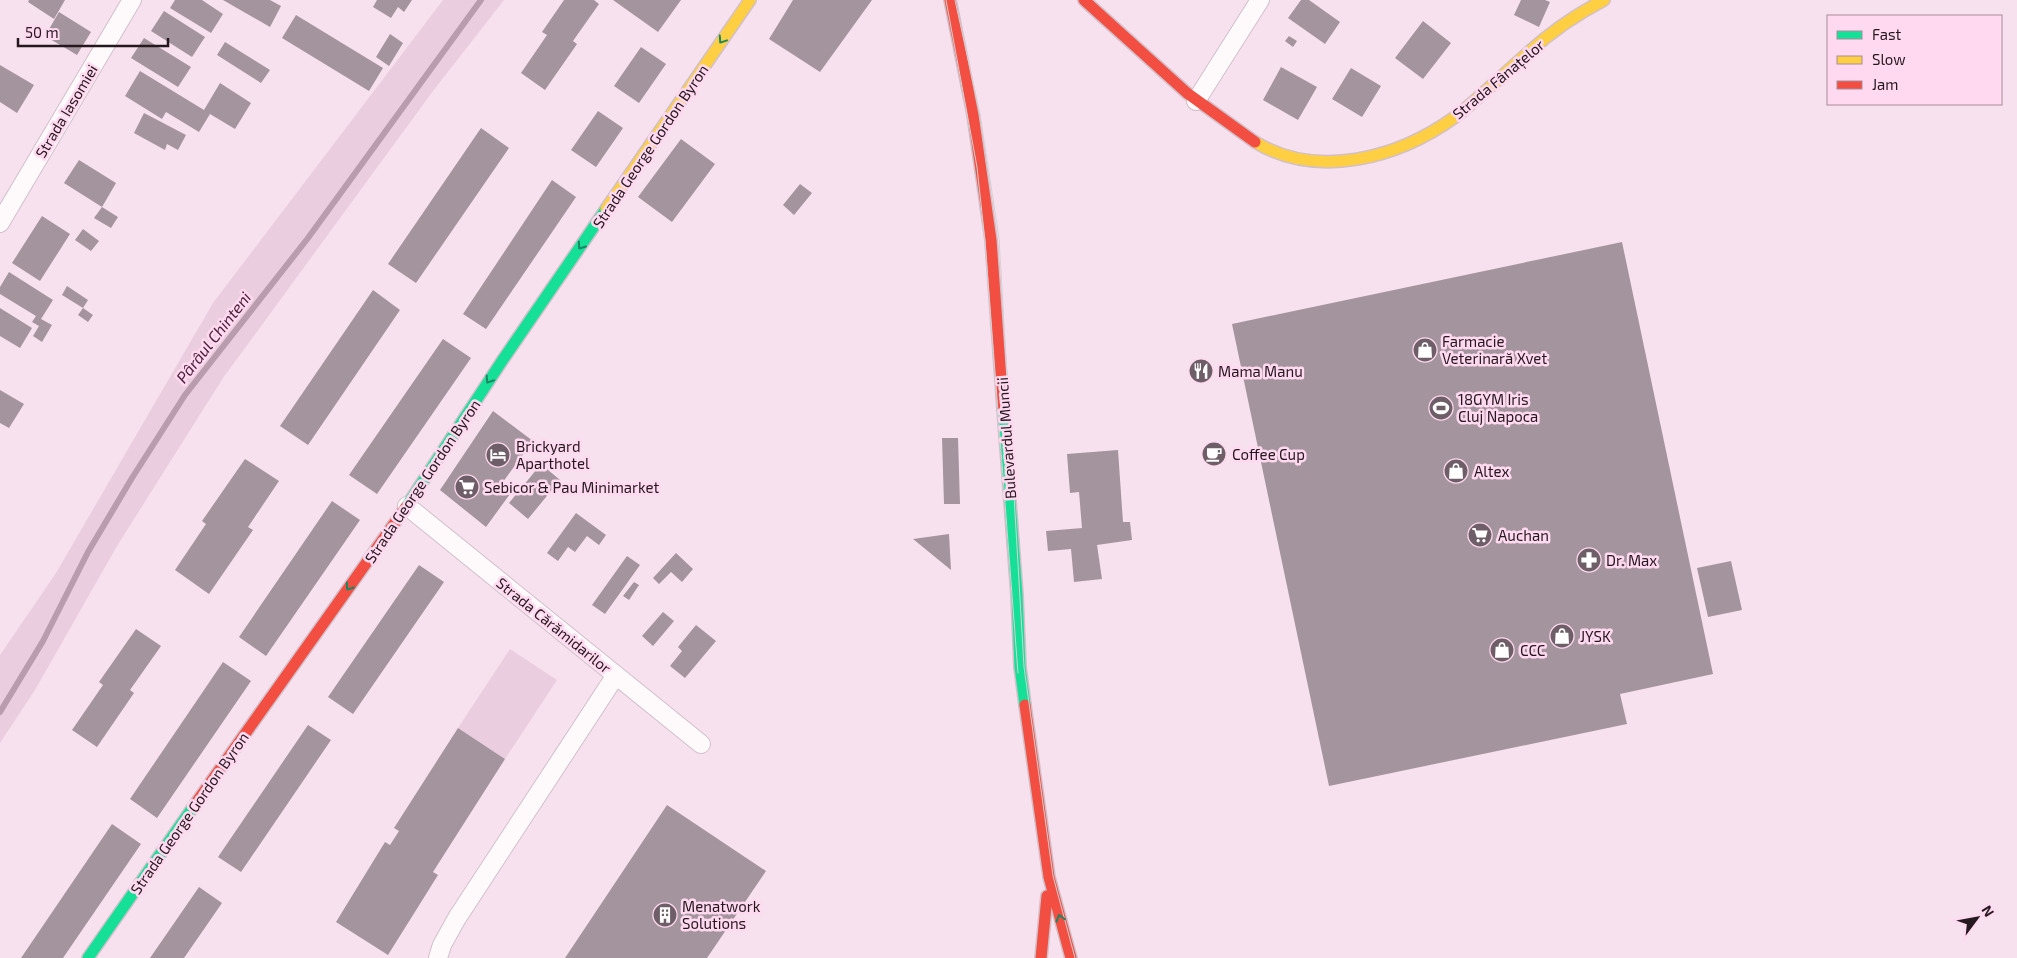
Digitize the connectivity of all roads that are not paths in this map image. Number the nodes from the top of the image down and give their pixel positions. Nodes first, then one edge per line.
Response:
1 (132, 0) edge
2 (750, 0) edge
3 (950, 0) edge
4 (1084, 0) edge
5 (1260, 0) edge
6 (1604, 0) edge
7 (1581, 5) edge
8 (1196, 101) junction
9 (0, 223) edge
10 (407, 506) junction
11 (616, 675) junction
12 (701, 744) dead end
13 (1049, 877) junction
14 (88, 958) edge
15 (438, 958) edge
16 (1041, 958) edge
17 (1071, 958) edge

1 - 9 street, Strada Iasomiei
2 -> 10 street, Strada George Gordon Byron
3 - 13 street, Bulevardul Muncii
4 - 8 street, Strada Fânațelor
5 - 8 street
6 - 7 street, Strada Fânațelor
7 - 8 street, Strada Fânațelor
10 - 11 street, Strada Cărămidarilor
10 -> 14 street, Strada George Gordon Byron
11 - 12 street, Strada Cărămidarilor
11 - 15 street
13 - 16 street, Bulevardul Muncii
17 -> 13 street, Bulevardul Muncii

